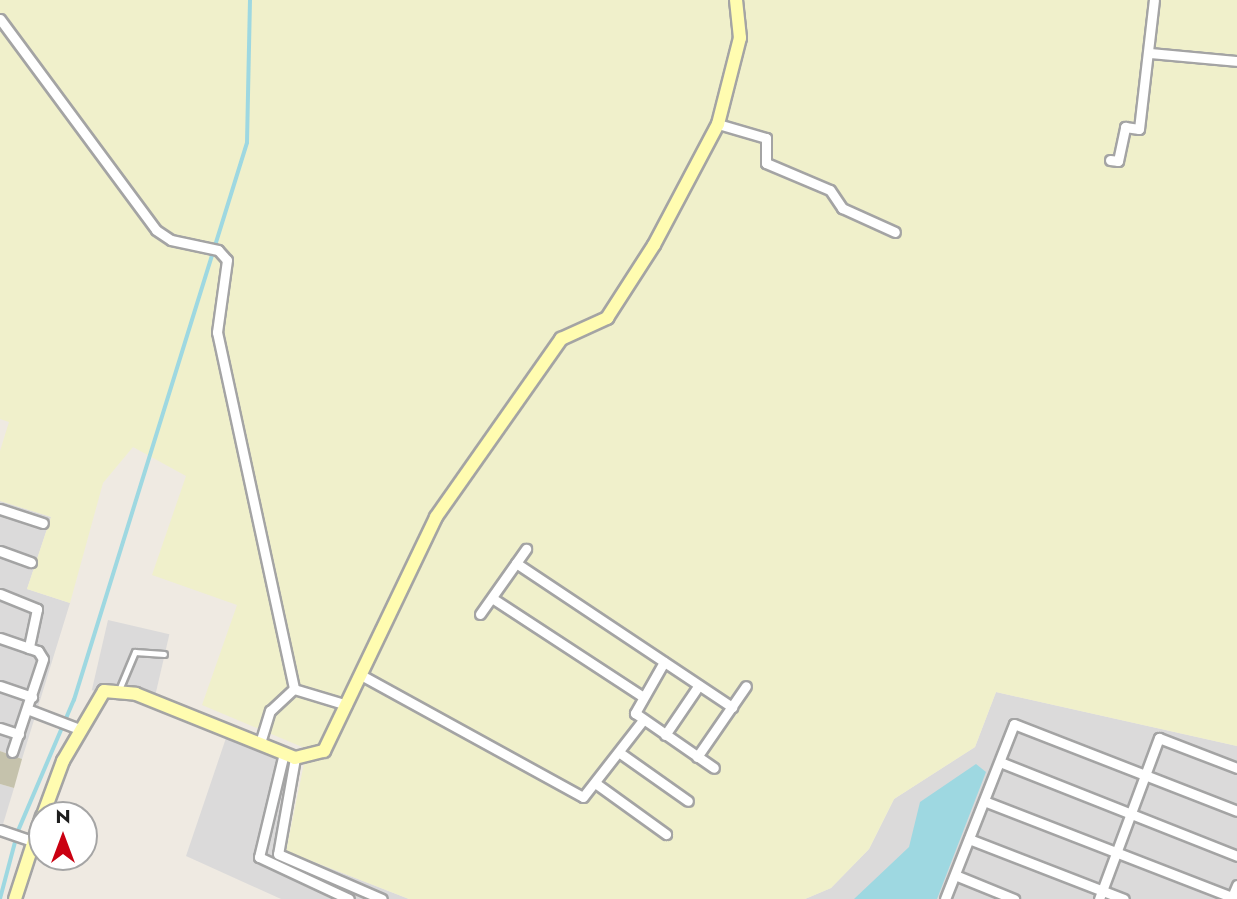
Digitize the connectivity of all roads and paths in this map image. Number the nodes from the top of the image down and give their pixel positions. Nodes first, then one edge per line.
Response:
1 (736, 0) edge
2 (1154, 0) edge
3 (0, 19) edge
4 (1149, 53) junction
5 (1237, 61) edge
6 (718, 124) junction
7 (1110, 160) dead end
8 (895, 232) dead end
9 (0, 509) edge
10 (43, 523) dead end
11 (526, 550) dead end
12 (0, 551) edge
13 (32, 562) dead end
14 (516, 564) junction
15 (0, 594) edge
16 (492, 598) junction
17 (480, 614) dead end
18 (0, 638) edge
19 (29, 648) junction
20 (163, 654) dead end
21 (664, 662) junction
22 (361, 675) junction
23 (699, 685) junction
24 (0, 686) edge
25 (746, 686) dead end
26 (294, 689) junction
27 (119, 690) junction
28 (642, 696) junction
29 (32, 697) junction
30 (347, 705) junction
31 (732, 707) junction
32 (27, 709) junction
33 (643, 720) junction
34 (74, 727) junction
35 (0, 728) edge
36 (19, 734) junction
37 (665, 735) junction
38 (260, 743) junction
39 (12, 751) dead end
40 (620, 753) junction
41 (290, 755) junction
42 (697, 757) junction
43 (1000, 762) junction
44 (713, 768) dead end
45 (1237, 768) edge
46 (1145, 776) junction
47 (597, 785) junction
48 (47, 801) edge
49 (688, 801) dead end
50 (984, 801) junction
51 (1237, 811) edge
52 (1131, 814) junction
53 (2, 830) edge
54 (666, 834) dead end
55 (28, 839) joint
56 (969, 839) junction
57 (1116, 852) junction
58 (1237, 856) edge
59 (955, 875) junction
60 (1237, 885) edge
61 (1100, 895) edge
62 (1235, 898) edge
63 (15, 899) edge
64 (349, 899) edge
65 (382, 899) edge
66 (945, 899) edge
67 (1014, 899) edge
68 (1124, 899) edge

1 - 6 street
2 - 4 street
3 - 26 street
4 - 5 street
4 - 7 street
6 - 8 street
6 - 22 street
9 - 10 street
11 - 14 street
12 - 13 street
14 - 16 street
14 - 21 street
15 - 19 street
16 - 17 street
16 - 28 street
18 - 19 street
19 - 29 street
20 - 27 lane
21 - 23 street
21 - 28 street
22 - 30 street
22 - 47 street
23 - 31 street
23 - 37 street
24 - 29 street
25 - 31 street
26 - 30 street
26 - 38 street
27 - 34 street
27 - 38 street
28 - 33 street
29 - 32 street
30 - 41 street
31 - 42 street
32 - 34 street
32 - 36 street
33 - 37 street
33 - 40 street
34 - 48 street
35 - 36 street
36 - 39 street
37 - 42 street
38 - 41 street
40 - 47 street
40 - 49 street
41 - 64 street
41 - 65 street
42 - 44 street
43 - 46 street
43 - 50 street
43 - 52 street
45 - 46 street
46 - 51 street
46 - 52 street
47 - 54 street
50 - 56 street
50 - 57 street
52 - 57 street
52 - 58 street
53 - 55 street
55 - 63 street
56 - 59 street
56 - 61 street
57 - 61 street
57 - 62 street
59 - 66 street
59 - 67 street
60 - 62 street
61 - 68 street

